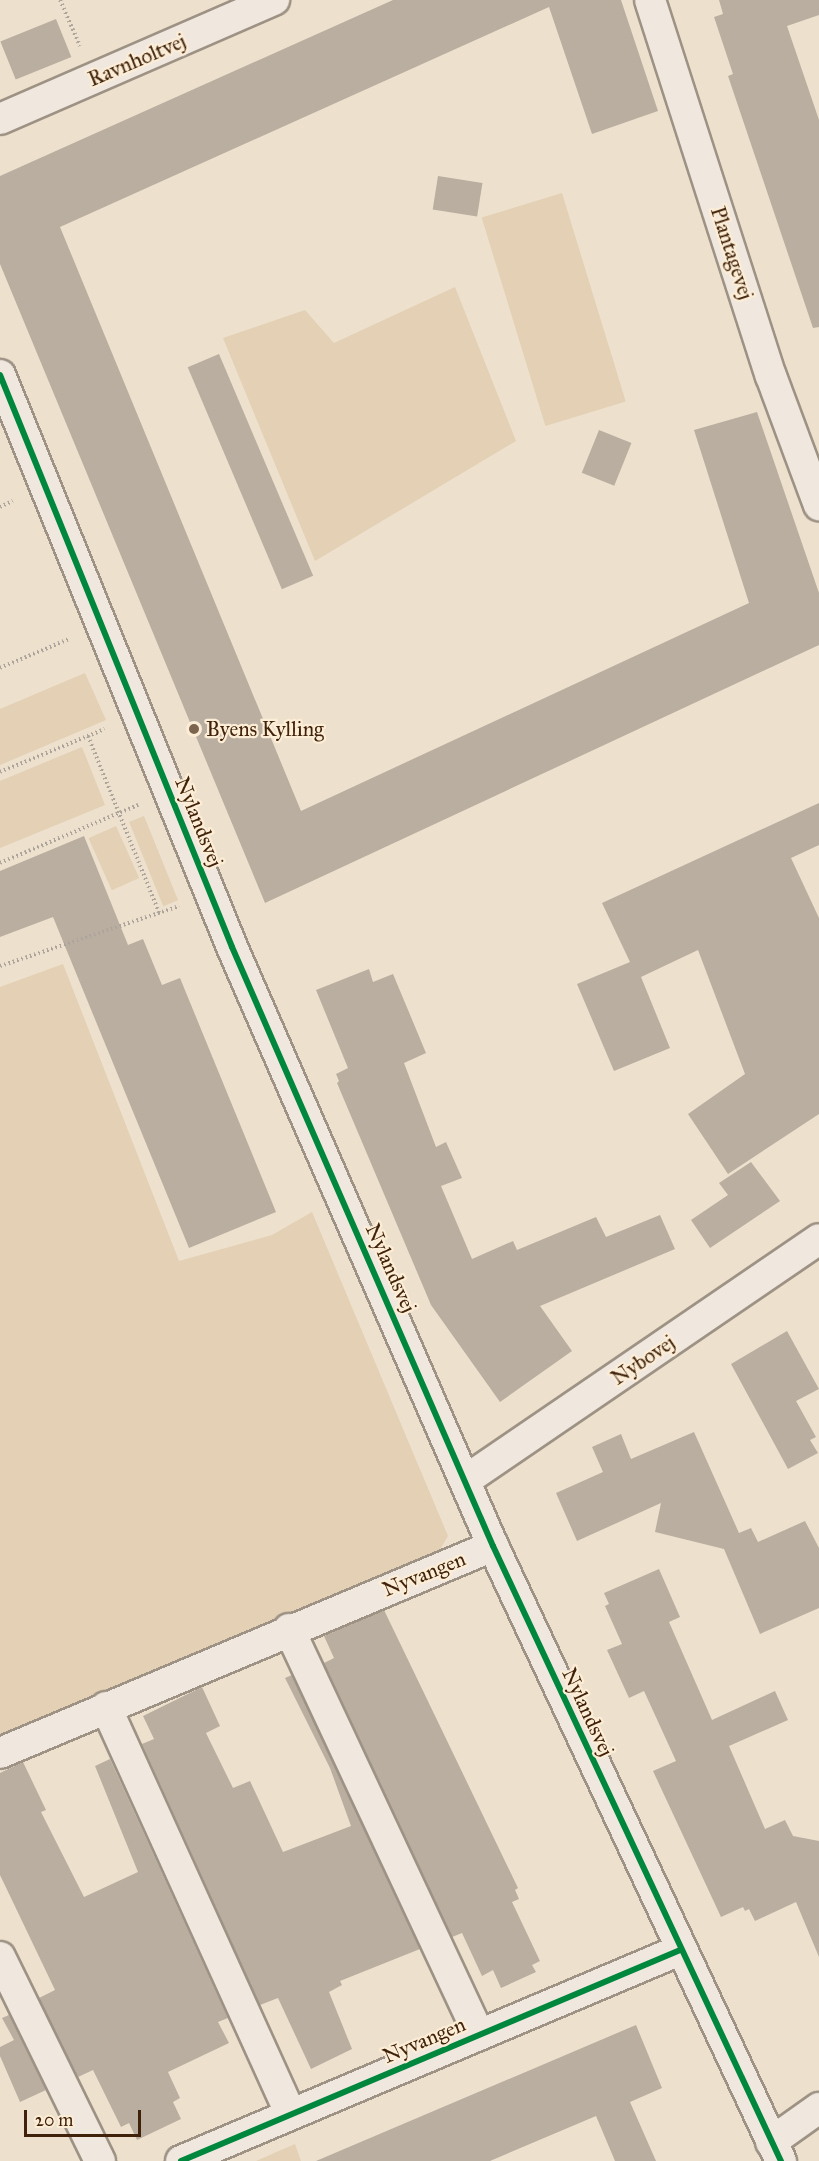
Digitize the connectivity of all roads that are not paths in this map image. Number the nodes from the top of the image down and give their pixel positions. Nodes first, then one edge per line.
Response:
1 (274, 0) edge
2 (650, 0) edge
3 (0, 119) edge
4 (0, 375) edge
5 (819, 505) edge
6 (819, 1239) edge
7 (466, 1480) junction
8 (493, 1546) junction
9 (289, 1629) junction
10 (106, 1707) junction
11 (0, 1753) edge
12 (680, 1950) junction
13 (0, 1957) edge
14 (479, 2035) junction
15 (819, 2108) edge
16 (291, 2114) junction
17 (776, 2151) edge
18 (100, 2161) edge
19 (181, 2161) edge

1 - 3 street, Ravnholtvej
2 - 5 street, Plantagevej
4 - 7 street, Nylandsvej
6 - 7 street, Nybovej
7 - 8 street, Nylandsvej
8 - 9 street, Nyvangen
8 - 12 street, Nylandsvej
9 - 10 street, Nyvangen
9 - 14 street, Nyvangen
10 - 11 street, Nyvangen
10 - 16 street
12 - 14 street, Nyvangen
12 - 17 street, Nylandsvej
13 - 18 street
14 - 16 street, Nyvangen
15 - 17 street
16 - 19 street, Nyvangen

